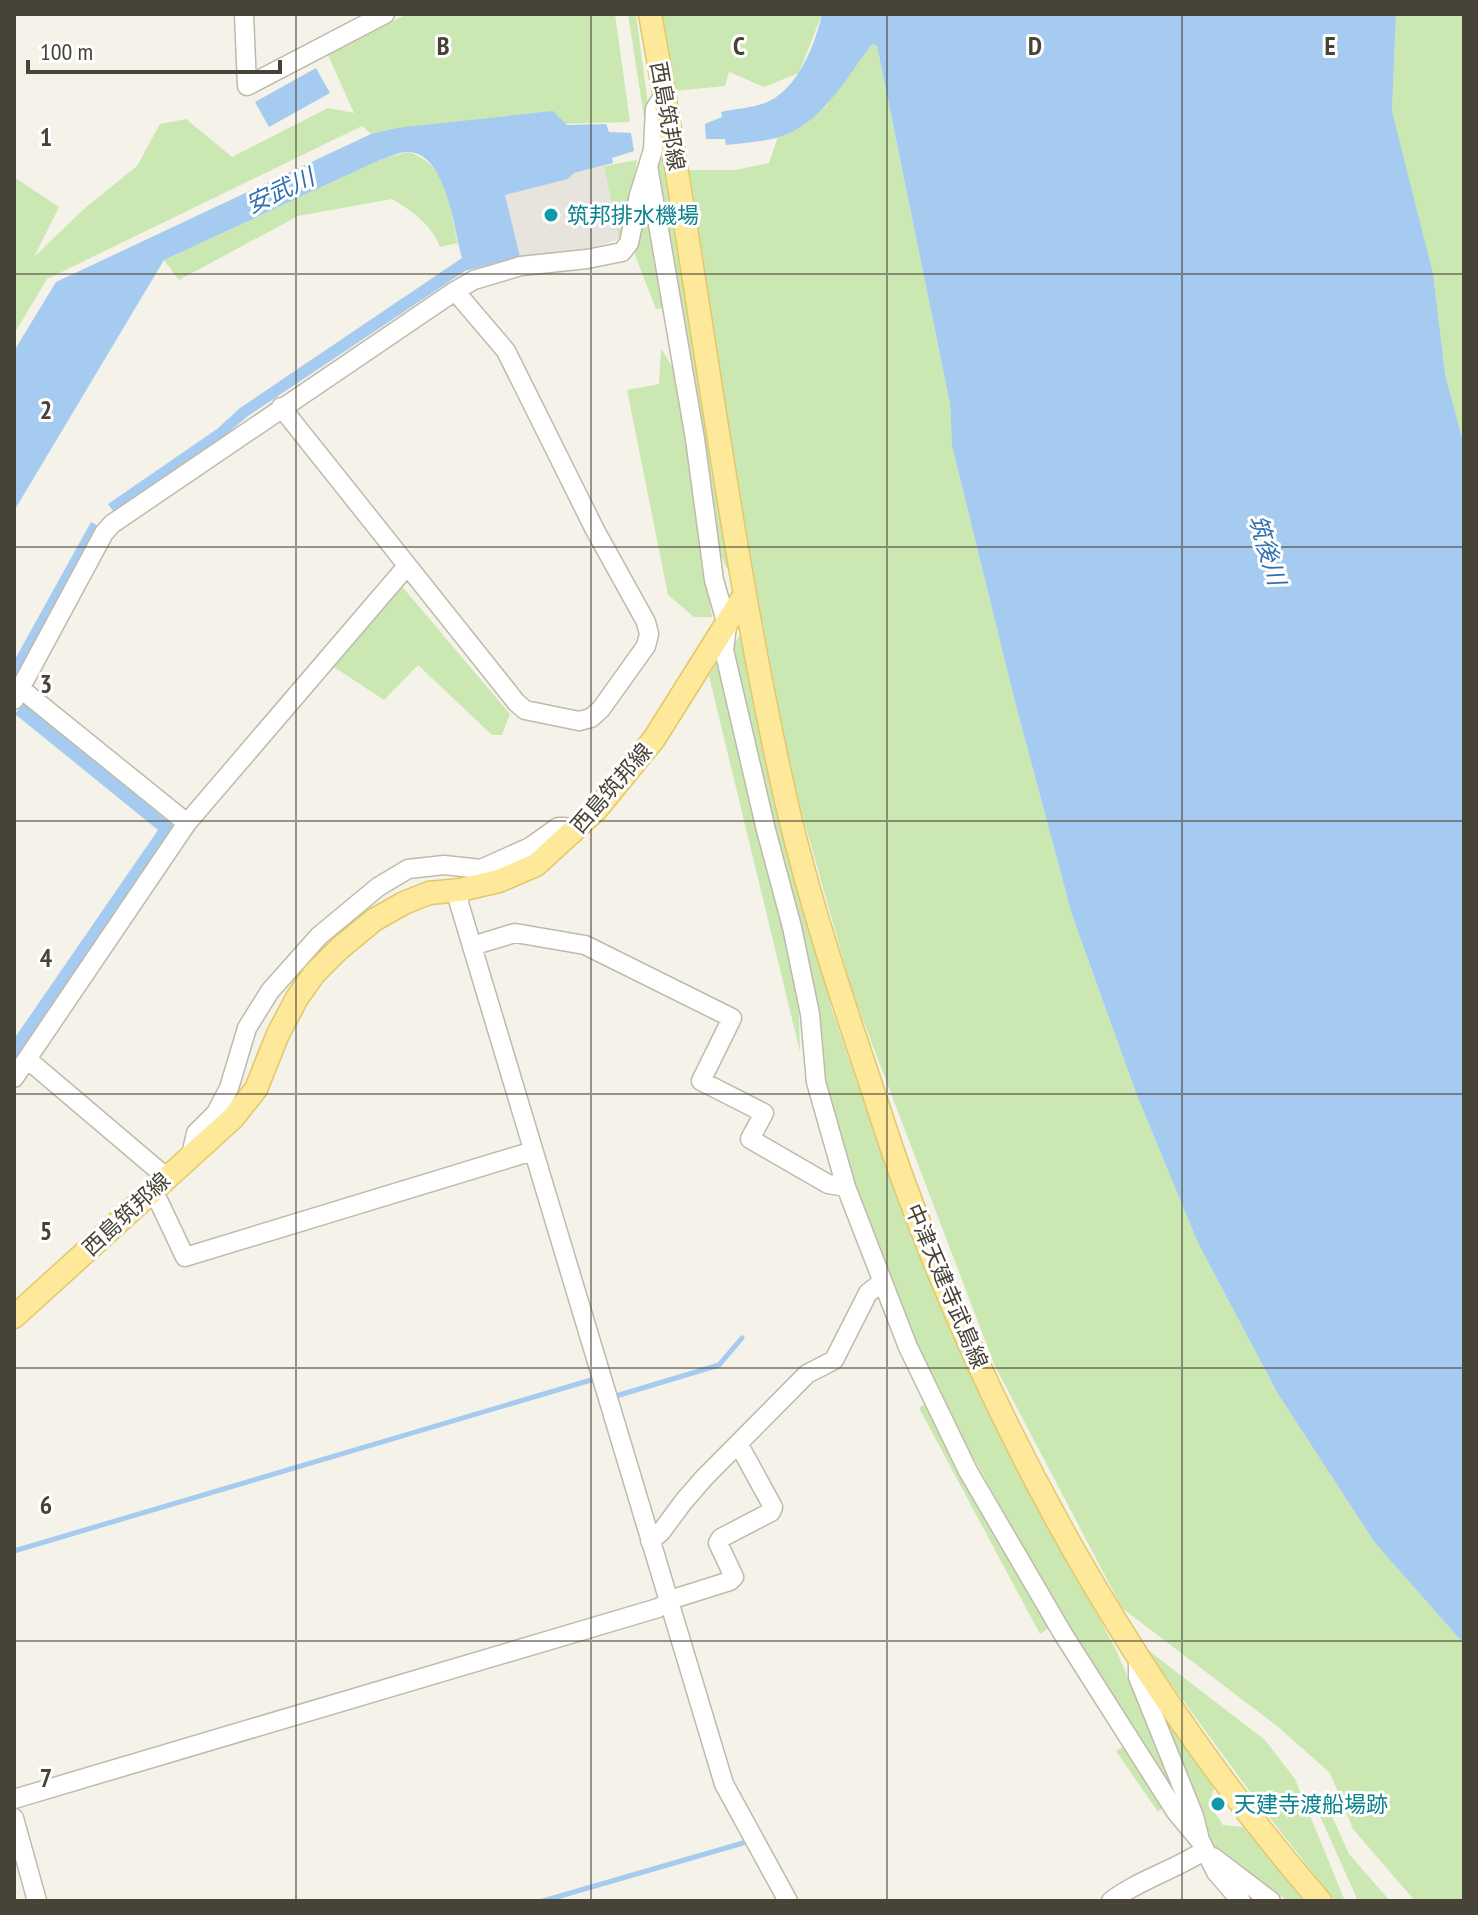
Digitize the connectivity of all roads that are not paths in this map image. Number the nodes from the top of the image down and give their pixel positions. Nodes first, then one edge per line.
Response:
1 (244, 14) edge
2 (385, 14) edge
3 (650, 14) edge
4 (665, 93) junction
5 (648, 166) junction
6 (455, 291) junction
7 (281, 407) junction
8 (407, 566) junction
9 (745, 594) junction
10 (727, 625) junction
11 (18, 695) edge
12 (187, 823) junction
13 (573, 834) junction
14 (460, 890) junction
15 (472, 946) junction
16 (27, 1059) junction
17 (14, 1078) edge
18 (533, 1151) junction
19 (191, 1155) junction
20 (159, 1184) junction
21 (846, 1187) junction
22 (881, 1283) junction
23 (14, 1317) edge
24 (739, 1445) junction
25 (650, 1541) junction
26 (668, 1602) junction
27 (1138, 1658) junction
28 (14, 1799) edge
29 (14, 1818) edge
30 (1203, 1846) junction
31 (22, 1878) edge
32 (37, 1901) edge
33 (788, 1901) edge
34 (1111, 1901) edge
35 (1241, 1901) edge
36 (1271, 1901) edge
37 (1320, 1901) edge

1 - 2 street
3 - 4 main road, 西島筑邦線
4 - 5 street
4 - 9 main road, 西島筑邦線
5 - 6 street
5 - 10 street
6 - 7 street
6 - 8 street
7 - 8 street
7 - 11 street
8 - 12 street
9 - 10 main road, 西島筑邦線
9 - 27 main road, 中津天建寺武島線
10 - 13 main road, 西島筑邦線
10 - 21 street
11 - 12 street
12 - 16 street
13 - 14 main road, 西島筑邦線
13 - 19 street
14 - 15 street
14 - 19 main road, 西島筑邦線
15 - 18 street
15 - 21 street
16 - 17 street
16 - 20 street
18 - 20 street
18 - 25 street
19 - 20 main road, 西島筑邦線
20 - 23 main road, 西島筑邦線
21 - 22 street
22 - 24 street
22 - 30 street
24 - 25 street
24 - 26 street
25 - 26 street
26 - 28 street
26 - 33 street
27 - 30 street
27 - 37 main road, 中津天建寺武島線
29 - 31 street
30 - 34 street
30 - 35 street
30 - 36 street
31 - 32 street

